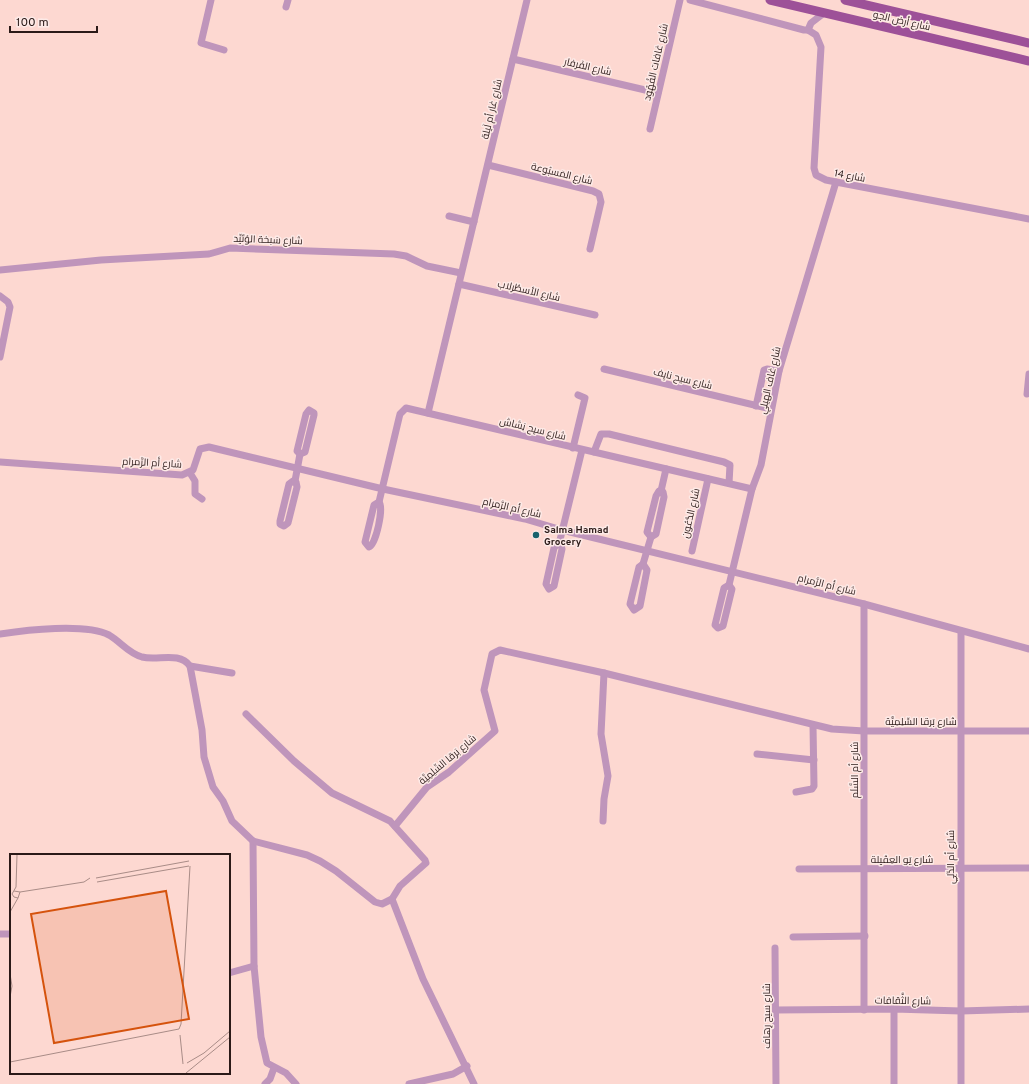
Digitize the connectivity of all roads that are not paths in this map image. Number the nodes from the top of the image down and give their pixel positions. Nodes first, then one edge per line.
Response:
1 (210, 0) edge
2 (527, 0) edge
3 (680, 0) edge
4 (690, 0) edge
5 (770, 0) edge
6 (845, 0) edge
7 (805, 9) junction
8 (824, 13) junction
9 (810, 26) junction
10 (1029, 43) edge
11 (224, 50) dead end
12 (513, 59) junction
13 (1029, 61) edge
14 (658, 93) junction
15 (650, 129) dead end
16 (488, 165) junction
17 (836, 182) junction
18 (449, 216) dead end
19 (1029, 219) edge
20 (474, 222) junction
21 (590, 249) dead end
22 (0, 270) edge
23 (461, 273) junction
24 (459, 284) junction
25 (0, 296) edge
26 (595, 315) dead end
27 (0, 357) edge
28 (604, 369) dead end
29 (779, 371) junction
30 (1029, 374) edge
31 (1027, 394) dead end
32 (578, 395) dead end
33 (756, 406) junction
34 (771, 409) junction
35 (428, 413) junction
36 (570, 423) dead end
37 (579, 425) junction
38 (573, 448) junction
39 (582, 450) junction
40 (594, 452) junction
41 (300, 454) junction
42 (0, 462) edge
43 (297, 468) junction
44 (666, 469) junction
45 (190, 472) junction
46 (708, 479) junction
47 (294, 481) junction
48 (729, 483) junction
49 (383, 489) junction
50 (752, 489) junction
51 (202, 498) dead end
52 (379, 502) junction
53 (562, 530) junction
54 (559, 544) junction
55 (647, 551) junction
56 (692, 551) dead end
57 (643, 564) junction
58 (732, 571) junction
59 (729, 585) junction
60 (864, 604) junction
61 (961, 631) junction
62 (0, 634) edge
63 (1029, 649) edge
64 (190, 666) junction
65 (232, 673) dead end
66 (604, 673) junction
67 (246, 714) dead end
68 (813, 725) junction
69 (864, 731) junction
70 (960, 731) junction
71 (1029, 731) edge
72 (757, 754) dead end
73 (814, 760) junction
74 (796, 792) dead end
75 (603, 821) dead end
76 (396, 826) junction
77 (254, 841) junction
78 (1029, 868) edge
79 (799, 869) dead end
80 (864, 869) junction
81 (960, 869) junction
82 (392, 899) junction
83 (865, 936) junction
84 (793, 937) dead end
85 (775, 948) dead end
86 (254, 966) junction
87 (230, 973) edge
88 (894, 1009) junction
89 (1029, 1009) edge
90 (776, 1010) junction
91 (864, 1010) junction
92 (961, 1011) junction
93 (467, 1066) junction
94 (274, 1068) junction
95 (265, 1084) edge
96 (296, 1084) edge
97 (409, 1084) edge
98 (474, 1084) edge
99 (776, 1084) edge
100 (894, 1084) edge
101 (961, 1084) edge

1 - 11 street
2 - 12 street, شارع غار أم لَيلة
3 - 14 street, شارع غافات الفُهُود
4 - 9 street
5 - 7 main road, شارع أرض الجو
6 - 10 main road, شارع أرض الجو
7 - 8 main road, شارع أرض الجو
7 - 9 street, شارع 14
8 - 9 street
8 - 13 main road, شارع أرض الجو
9 - 17 street, شارع 14
12 - 14 street, شارع الفَرفار
12 - 16 street, شارع غار أم لَيلة
14 - 15 street, شارع غافات الفُهُود
16 - 20 street, شارع غار أم لَيلة
16 - 21 street, شارع المَسبُوعة
17 - 19 street, شارع 14
17 - 29 street, شارع غاف الهيلي
18 - 20 street
20 - 23 street, شارع غار أم لَيلة
22 - 23 street, شارع سَبخة الوُتَيِّد
23 - 24 street, شارع غار أم لَيلة
24 - 26 street, شارع الأسطُرلاب
24 - 35 street, شارع غار أم لَيلة
25 - 27 street
28 - 33 street, شارع سيح نايِف
29 - 33 street
29 - 34 street, شارع غاف الهيلي
30 - 31 street
32 - 37 street
33 - 34 street, شارع سيح نايِف
34 - 50 street, شارع غاف الهيلي
35 - 38 street, شارع سيح نِشاش
35 - 49 street, شارع سيح نِشاش
36 - 37 street
37 - 38 street
38 - 39 street, شارع سيح نِشاش
39 - 40 street, شارع سيح نِشاش
39 - 53 street
40 - 44 street, شارع سيح نِشاش
40 - 48 street
41 - 41 street
41 - 43 street
42 - 45 street, شارع أم الرَّمرام
43 - 45 street, شارع أم الرَّمرام
43 - 47 street
43 - 49 street, شارع أم الرَّمرام
44 - 46 street, شارع سيح نِشاش
44 - 55 street
45 - 51 street
46 - 48 street, شارع سيح نِشاش
46 - 56 street, شارع الدُّعُون
47 - 47 street
48 - 50 street, شارع سيح نِشاش
49 - 52 street, شارع سيح نِشاش
49 - 53 street, شارع أم الرَّمرام
50 - 58 street, شارع غاف الهيلي
52 - 52 street, شارع سيح نِشاش
53 - 54 street
53 - 55 street, شارع أم الرَّمرام
54 - 54 street
55 - 57 street
55 - 58 street, شارع أم الرَّمرام
57 - 57 street
58 - 59 street, شارع غاف الهيلي
58 - 60 street, شارع أم الرَّمرام
59 - 59 street, شارع غاف الهيلي
60 - 61 street, شارع أم الرَّمرام
60 - 69 street, شارع أم السَّلَم
61 - 63 street, شارع أم الرَّمرام
61 - 70 street, شارع أم الدِّلِي
62 - 64 street
64 - 65 street
64 - 77 street
66 - 68 street, شارع بَرقا السِّلِمِيَّة
66 - 75 street
66 - 76 street, شارع بَرقا السِّلِمِيَّة
67 - 76 street
68 - 69 street, شارع بَرقا السِّلِمِيَّة
68 - 73 street
69 - 70 street, شارع بَرقا السِّلِمِيَّة
69 - 80 street, شارع أم السَّلَم
70 - 71 street, شارع بَرقا السِّلِمِيَّة
70 - 81 street, شارع أم الدِّلِي
72 - 73 street
73 - 74 street
76 - 82 street
77 - 82 street
77 - 86 street
78 - 81 street, شارع يَو العِقَيلة
79 - 80 street, شارع يَو العِقَيلة
80 - 81 street, شارع يَو العِقَيلة
80 - 83 street, شارع أم السَّلَم
81 - 92 street, شارع أم الدِّلِي
82 - 93 street
83 - 84 street
83 - 91 street, شارع أم السَّلَم
85 - 90 street, شارع سيح رِهاف
86 - 87 street
86 - 94 street
88 - 91 street, شارع الثَّقافات
88 - 92 street, شارع الثَّقافات
88 - 100 street
89 - 92 street, شارع الثَّقافات
90 - 91 street, شارع الثَّقافات
90 - 99 street, شارع سيح رِهاف
92 - 101 street, شارع أم الدِّلِي
93 - 97 street
93 - 98 street
94 - 95 street
94 - 96 street

